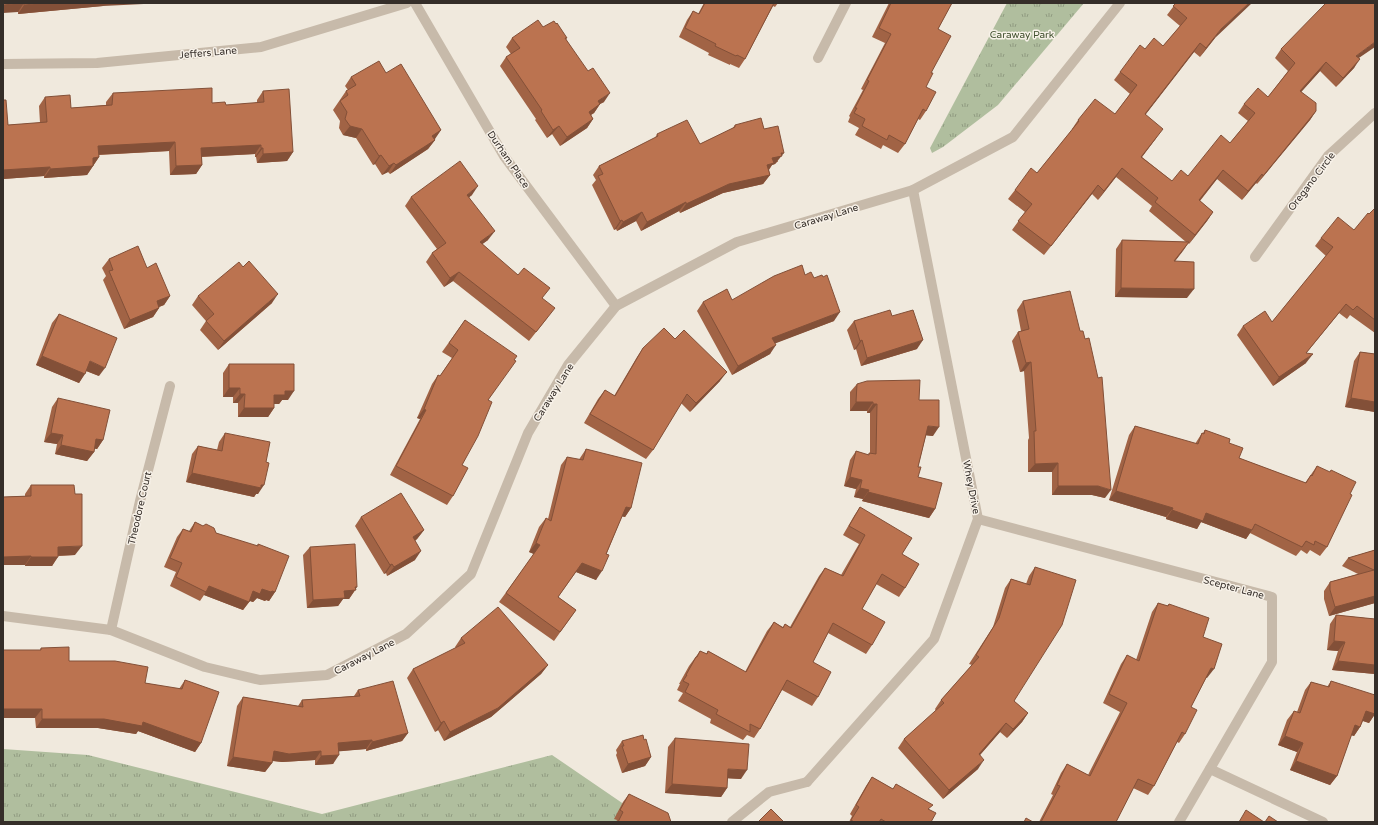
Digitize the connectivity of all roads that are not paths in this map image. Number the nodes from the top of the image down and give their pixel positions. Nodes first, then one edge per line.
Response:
1 (407, 3) edge
2 (415, 3) edge
3 (846, 3) edge
4 (1120, 3) edge
5 (818, 58) dead end
6 (3, 64) edge
7 (1375, 113) edge
8 (912, 190) junction
9 (1255, 258) dead end
10 (616, 306) junction
11 (170, 386) dead end
12 (978, 519) junction
13 (3, 616) edge
14 (111, 630) junction
15 (1210, 769) junction
16 (732, 822) edge
17 (1179, 822) edge
18 (1323, 822) edge

1 - 6 street, Jeffers Lane
2 - 10 street, Durham Place
3 - 5 street
4 - 8 street, Caraway Lane
7 - 9 street, Oregano Circle
8 - 10 street, Caraway Lane
8 - 12 street, Whey Drive
10 - 14 street, Caraway Lane
11 - 14 street, Theodore Court
12 - 15 street, Scepter Lane
12 - 16 street, Whey Drive
13 - 14 street, Caraway Lane
15 - 17 street, Scepter Lane
15 - 18 street

